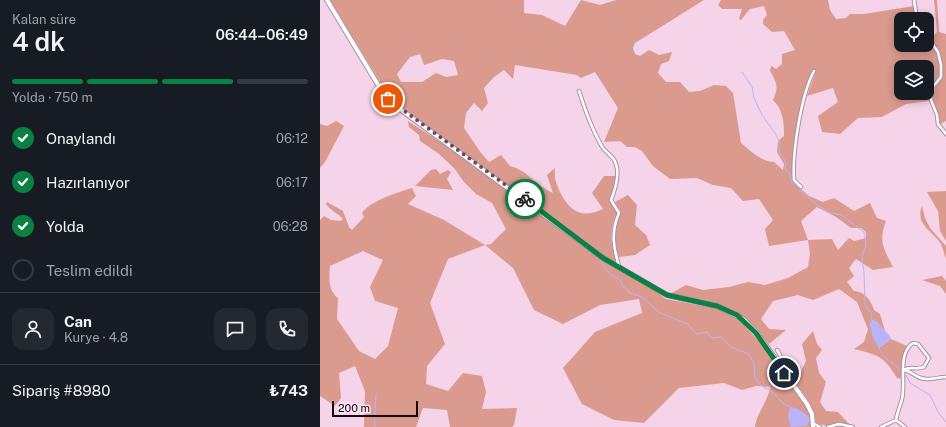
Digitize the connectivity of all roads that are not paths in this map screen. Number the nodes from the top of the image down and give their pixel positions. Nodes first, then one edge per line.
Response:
1 (327, 0) edge
2 (914, 0) edge
3 (916, 12) edge
4 (934, 46) edge
5 (814, 71) dead end
6 (579, 91) dead end
7 (946, 134) edge
8 (801, 188) dead end
9 (619, 266) junction
10 (777, 350) dead end
11 (778, 364) junction
12 (904, 370) junction
13 (946, 378) edge
14 (896, 420) junction
15 (813, 425) edge
16 (819, 427) edge
17 (823, 427) edge
18 (828, 427) edge
19 (853, 427) edge
20 (881, 427) edge
21 (905, 427) edge

1 - 9 street
2 - 3 street
4 - 7 street
5 - 8 street
6 - 9 street
9 - 11 street
10 - 11 street
11 - 15 street
12 - 12 street
12 - 13 street
12 - 14 street
14 - 20 street
14 - 21 street
15 - 16 street
16 - 17 street
18 - 19 street

